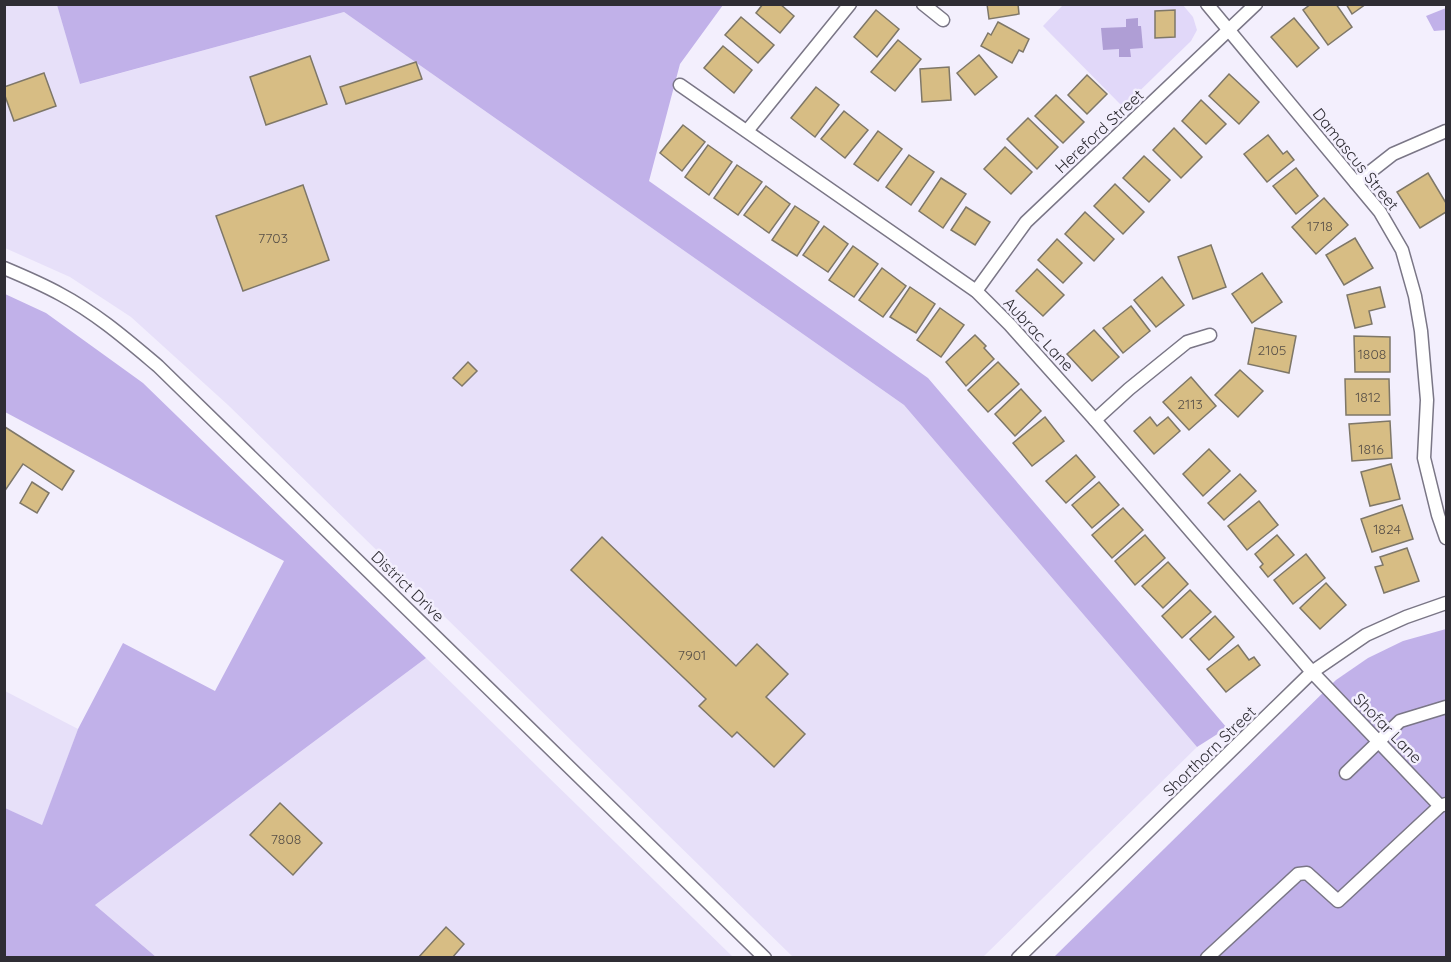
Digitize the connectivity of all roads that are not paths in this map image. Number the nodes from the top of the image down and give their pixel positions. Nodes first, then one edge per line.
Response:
1 (850, 4) edge
2 (923, 4) edge
3 (1207, 4) edge
4 (1256, 4) edge
5 (943, 20) dead end
6 (1229, 30) junction
7 (680, 85) dead end
8 (1446, 131) edge
9 (747, 132) junction
10 (1356, 183) junction
11 (4, 268) edge
12 (976, 291) junction
13 (1210, 335) dead end
14 (1095, 420) junction
15 (1446, 538) edge
16 (1446, 603) edge
17 (1312, 672) junction
18 (1446, 707) edge
19 (1379, 741) junction
20 (1346, 773) dead end
21 (1443, 805) edge
22 (765, 957) edge
23 (1018, 957) edge
24 (1207, 957) edge

1 - 9 street
2 - 5 street
3 - 6 street, Damascus Street
4 - 6 street, Hereford Street
6 - 10 street, Damascus Street
6 - 12 street, Hereford Street
7 - 9 street, Aubrac Lane
8 - 10 street
9 - 12 street, Aubrac Lane
10 - 15 street, Damascus Street
11 - 22 street, District Drive
12 - 14 street, Aubrac Lane
13 - 14 street
14 - 17 street, Aubrac Lane
16 - 17 street, Shorthorn Street
17 - 19 street, Shofar Lane
17 - 23 street, Shorthorn Street
18 - 19 street
19 - 20 street
19 - 21 street, Shofar Lane
21 - 24 street

